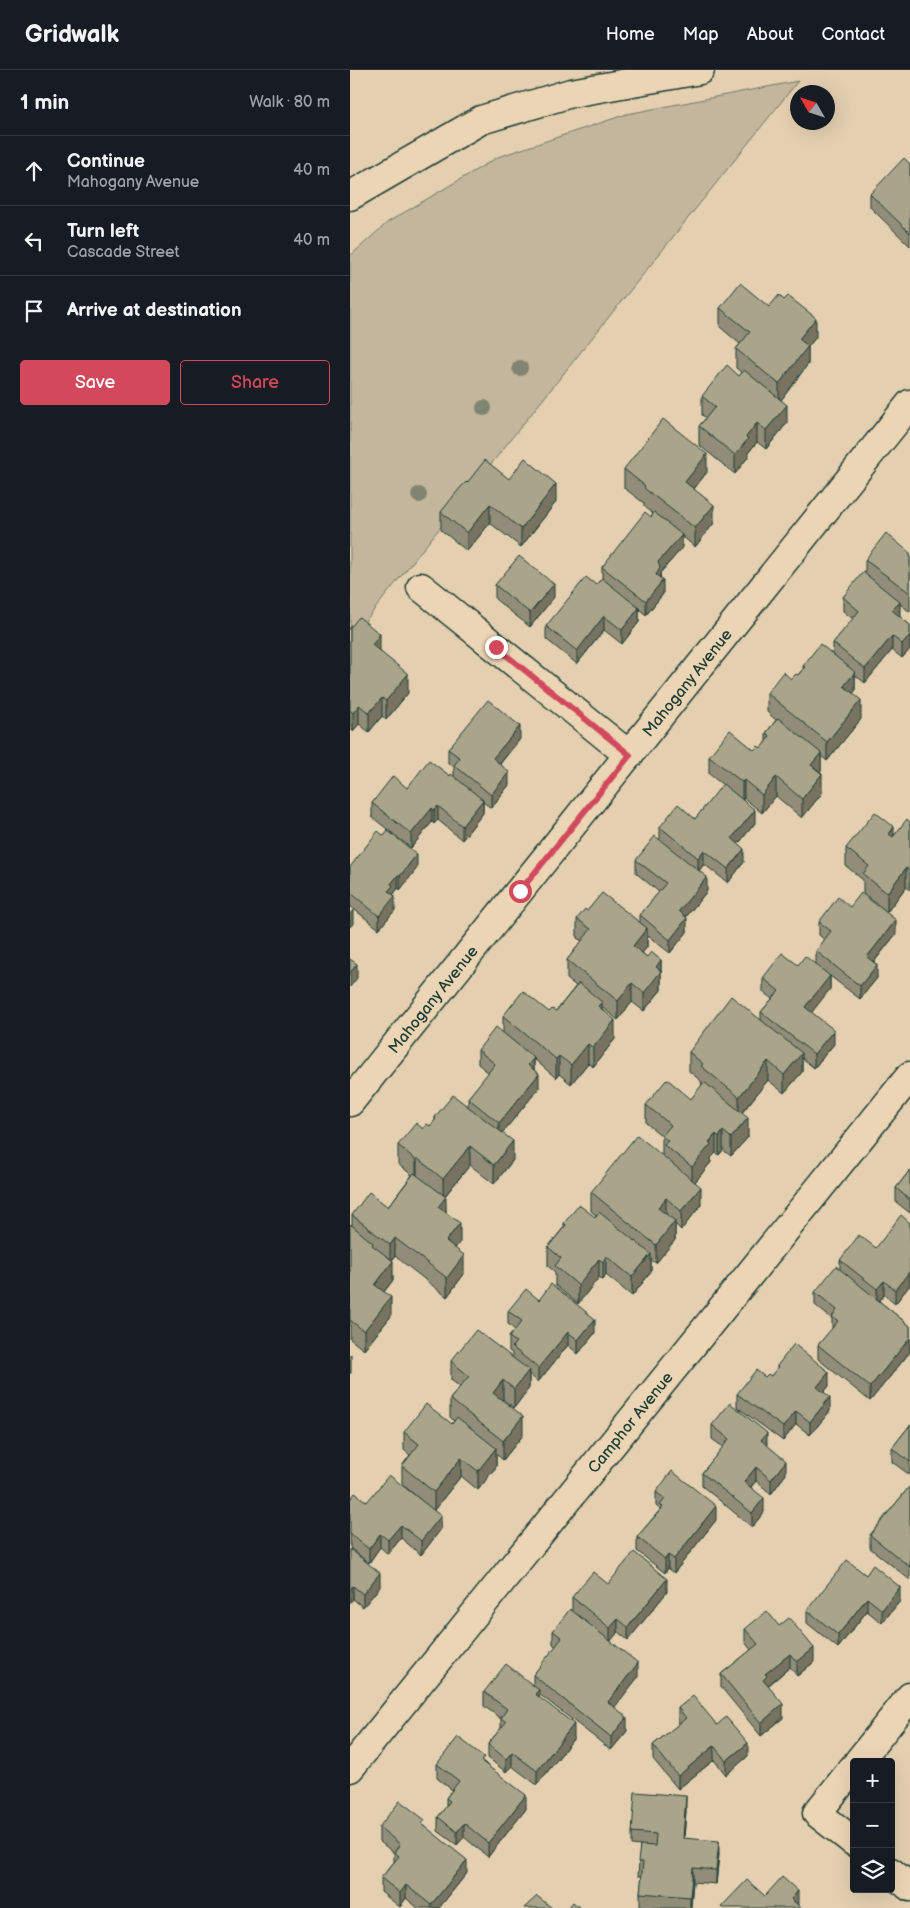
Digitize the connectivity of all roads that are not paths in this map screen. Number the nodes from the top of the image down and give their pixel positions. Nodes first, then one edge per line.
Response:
1 (700, 70) edge
2 (350, 196) edge
3 (910, 404) edge
4 (421, 587) dead end
5 (630, 755) junction
6 (910, 1076) edge
7 (350, 1102) edge
8 (910, 1696) edge
9 (861, 1758) edge
10 (350, 1768) edge
11 (850, 1772) edge
12 (850, 1839) edge
13 (895, 1875) edge
14 (910, 1887) edge

1 - 2 main road
3 - 5 main road, Mahogany Avenue
4 - 5 main road
5 - 7 main road, Mahogany Avenue
6 - 10 main road, Camphor Avenue
8 - 9 main road
11 - 12 main road
13 - 14 main road

